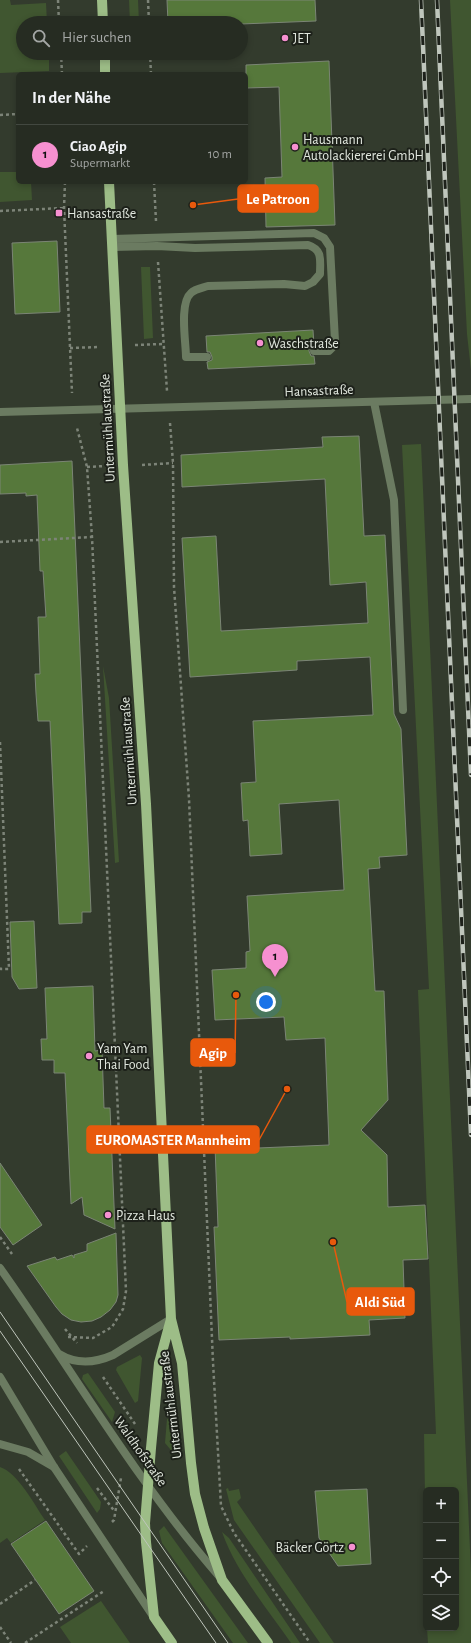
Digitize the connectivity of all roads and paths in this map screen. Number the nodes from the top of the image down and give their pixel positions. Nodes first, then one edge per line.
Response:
1 (58, 0) edge
2 (102, 0) edge
3 (148, 0) edge
4 (59, 16) edge
5 (103, 16) edge
6 (149, 16) edge
7 (61, 60) edge
8 (105, 60) edge
9 (150, 60) edge
10 (62, 72) edge
11 (105, 72) edge
12 (151, 72) edge
13 (16, 114) edge
14 (0, 115) edge
15 (65, 184) edge
16 (109, 184) edge
17 (154, 184) edge
18 (64, 208) junction
19 (0, 211) edge
20 (156, 237) junction
21 (112, 243) junction
22 (157, 246) junction
23 (162, 344) junction
24 (146, 345) dead end
25 (70, 348) junction
26 (75, 348) dead end
27 (314, 351) dead end
28 (207, 357) dead end
29 (70, 358) dead end
30 (166, 381) dead end
31 (471, 399) edge
32 (374, 402) junction
33 (119, 409) junction
34 (0, 412) edge
35 (172, 448) dead end
36 (83, 450) dead end
37 (173, 463) junction
38 (164, 464) dead end
39 (87, 467) junction
40 (94, 467) dead end
41 (92, 537) junction
42 (0, 542) edge
43 (403, 710) dead end
44 (0, 742) edge
45 (0, 968) edge
46 (0, 1268) edge
47 (171, 1319) junction
48 (73, 1337) dead end
49 (57, 1353) junction
50 (0, 1377) edge
51 (129, 1415) dead end
52 (1, 1444) edge
53 (122, 1449) junction
54 (54, 1467) junction
55 (147, 1486) junction
56 (97, 1488) dead end
57 (115, 1512) junction
58 (99, 1534) junction
59 (35, 1580) dead end
60 (222, 1580) junction
61 (104, 1591) dead end
62 (0, 1604) edge
63 (154, 1617) junction
64 (0, 1627) edge
65 (11, 1643) edge
66 (25, 1643) edge
67 (172, 1643) edge
68 (268, 1643) edge
69 (310, 1643) edge

1 - 4 path
2 - 5 main road
3 - 6 path
7 - 10 path
8 - 11 main road
9 - 12 path
13 - 14 path
15 - 18 path
16 - 21 main road, Untermühlaustraße
17 - 20 path
18 - 19 path
18 - 25 path
20 - 21 street
20 - 27 street
21 - 22 street
21 - 33 main road, Untermühlaustraße
22 - 23 path
22 - 28 street
23 - 24 path
23 - 30 path
25 - 26 path
25 - 29 path
31 - 32 street, Hansastraße
32 - 33 street, Hansastraße
32 - 43 street
33 - 34 street, Hansastraße
33 - 47 main road, Untermühlaustraße
35 - 37 path
36 - 39 path
37 - 38 path
37 - 69 path
39 - 40 path
39 - 41 path
41 - 42 path
41 - 48 path
44 - 45 path
46 - 49 street, Waldhofstraße
47 - 49 street
47 - 55 main road, Untermühlaustraße
47 - 60 main road, Untermühlaustraße
49 - 53 street, Waldhofstraße
50 - 54 street
51 - 53 path
52 - 54 street
52 - 58 path
53 - 55 street, Waldhofstraße
53 - 57 path
54 - 58 street
55 - 60 street, Waldhofstraße
55 - 63 main road, Untermühlaustraße
56 - 57 path
57 - 58 path
58 - 63 street
59 - 62 path
60 - 68 main road, Waldhofstraße
61 - 66 path
63 - 67 main road
64 - 65 path

